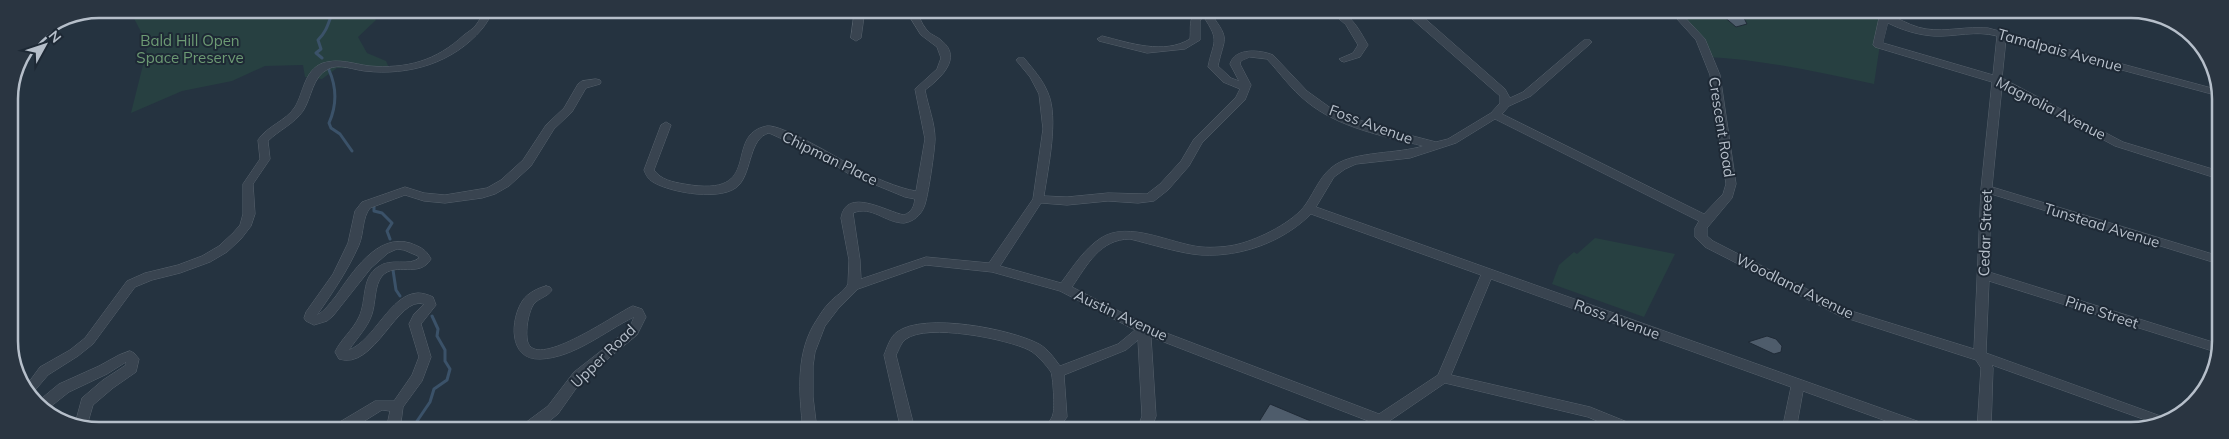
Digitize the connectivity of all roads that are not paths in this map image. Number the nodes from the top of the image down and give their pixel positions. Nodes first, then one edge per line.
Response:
1 (483, 18) edge
2 (859, 18) edge
3 (917, 18) edge
4 (1197, 18) edge
5 (1209, 18) edge
6 (1344, 18) edge
7 (1416, 18) edge
8 (1680, 18) edge
9 (1884, 18) joint
10 (2002, 35) junction
11 (856, 38) dead end
12 (1102, 39) dead end
13 (1587, 42) dead end
14 (1344, 59) dead end
15 (1021, 60) dead end
16 (1998, 80) junction
17 (596, 82) dead end
18 (1244, 88) junction
19 (2211, 90) edge
20 (1505, 104) junction
21 (1494, 115) junction
22 (666, 125) dead end
23 (1438, 147) junction
24 (2212, 172) edge
25 (1986, 189) junction
26 (920, 196) junction
27 (1038, 199) junction
28 (1309, 209) junction
29 (1706, 220) junction
30 (2212, 258) edge
31 (992, 268) junction
32 (1488, 273) junction
33 (1984, 275) junction
34 (854, 286) junction
35 (1064, 288) junction
36 (546, 290) dead end
37 (1144, 329) junction
38 (2211, 347) edge
39 (1980, 356) junction
40 (1058, 372) junction
41 (1443, 378) junction
42 (1798, 384) junction
43 (32, 387) edge
44 (46, 402) edge
45 (397, 406) junction
46 (2155, 418) edge
47 (83, 420) edge
48 (1147, 421) edge
49 (1368, 421) edge
50 (1382, 421) edge
51 (1612, 421) edge
52 (1791, 421) edge
53 (1901, 421) edge
54 (1984, 421) edge
55 (352, 422) edge
56 (394, 422) edge
57 (539, 422) edge
58 (809, 422) edge
59 (906, 422) edge
60 (1056, 422) edge

1 - 43 street
2 - 11 street
3 - 26 street
4 - 12 street
5 - 18 street
6 - 14 street
7 - 20 street
8 - 29 street, Crescent Road
9 - 10 street, Tamalpais Avenue
9 - 16 street, Magnolia Avenue
10 - 16 street, Cedar Street
10 - 19 street, Tamalpais Avenue
13 - 20 street
15 - 27 street
16 - 24 street, Magnolia Avenue
16 - 25 street, Cedar Street
17 - 45 street
18 - 23 street, Foss Avenue
18 - 27 street
20 - 21 street
21 - 23 street
21 - 29 street
22 - 26 street, Chipman Place
23 - 28 street
25 - 30 street, Tunstead Avenue
25 - 33 street, Cedar Street
26 - 34 street
27 - 31 street
28 - 32 street, Ross Avenue
28 - 35 street
29 - 39 street, Woodland Avenue
31 - 34 street, Austin Avenue
31 - 35 street, Austin Avenue
32 - 41 street
32 - 42 street, Ross Avenue
33 - 38 street, Pine Street
33 - 39 street, Cedar Street
34 - 58 street
35 - 37 street, Austin Avenue
36 - 57 street, Upper Road
37 - 40 street
37 - 48 street
37 - 49 street, Austin Avenue
39 - 46 street, Woodland Avenue
39 - 54 street, Cedar Street
40 - 59 street
40 - 60 street
41 - 50 street
41 - 51 street
42 - 52 street
42 - 53 street, Ross Avenue
44 - 47 street
45 - 55 street
45 - 56 street

